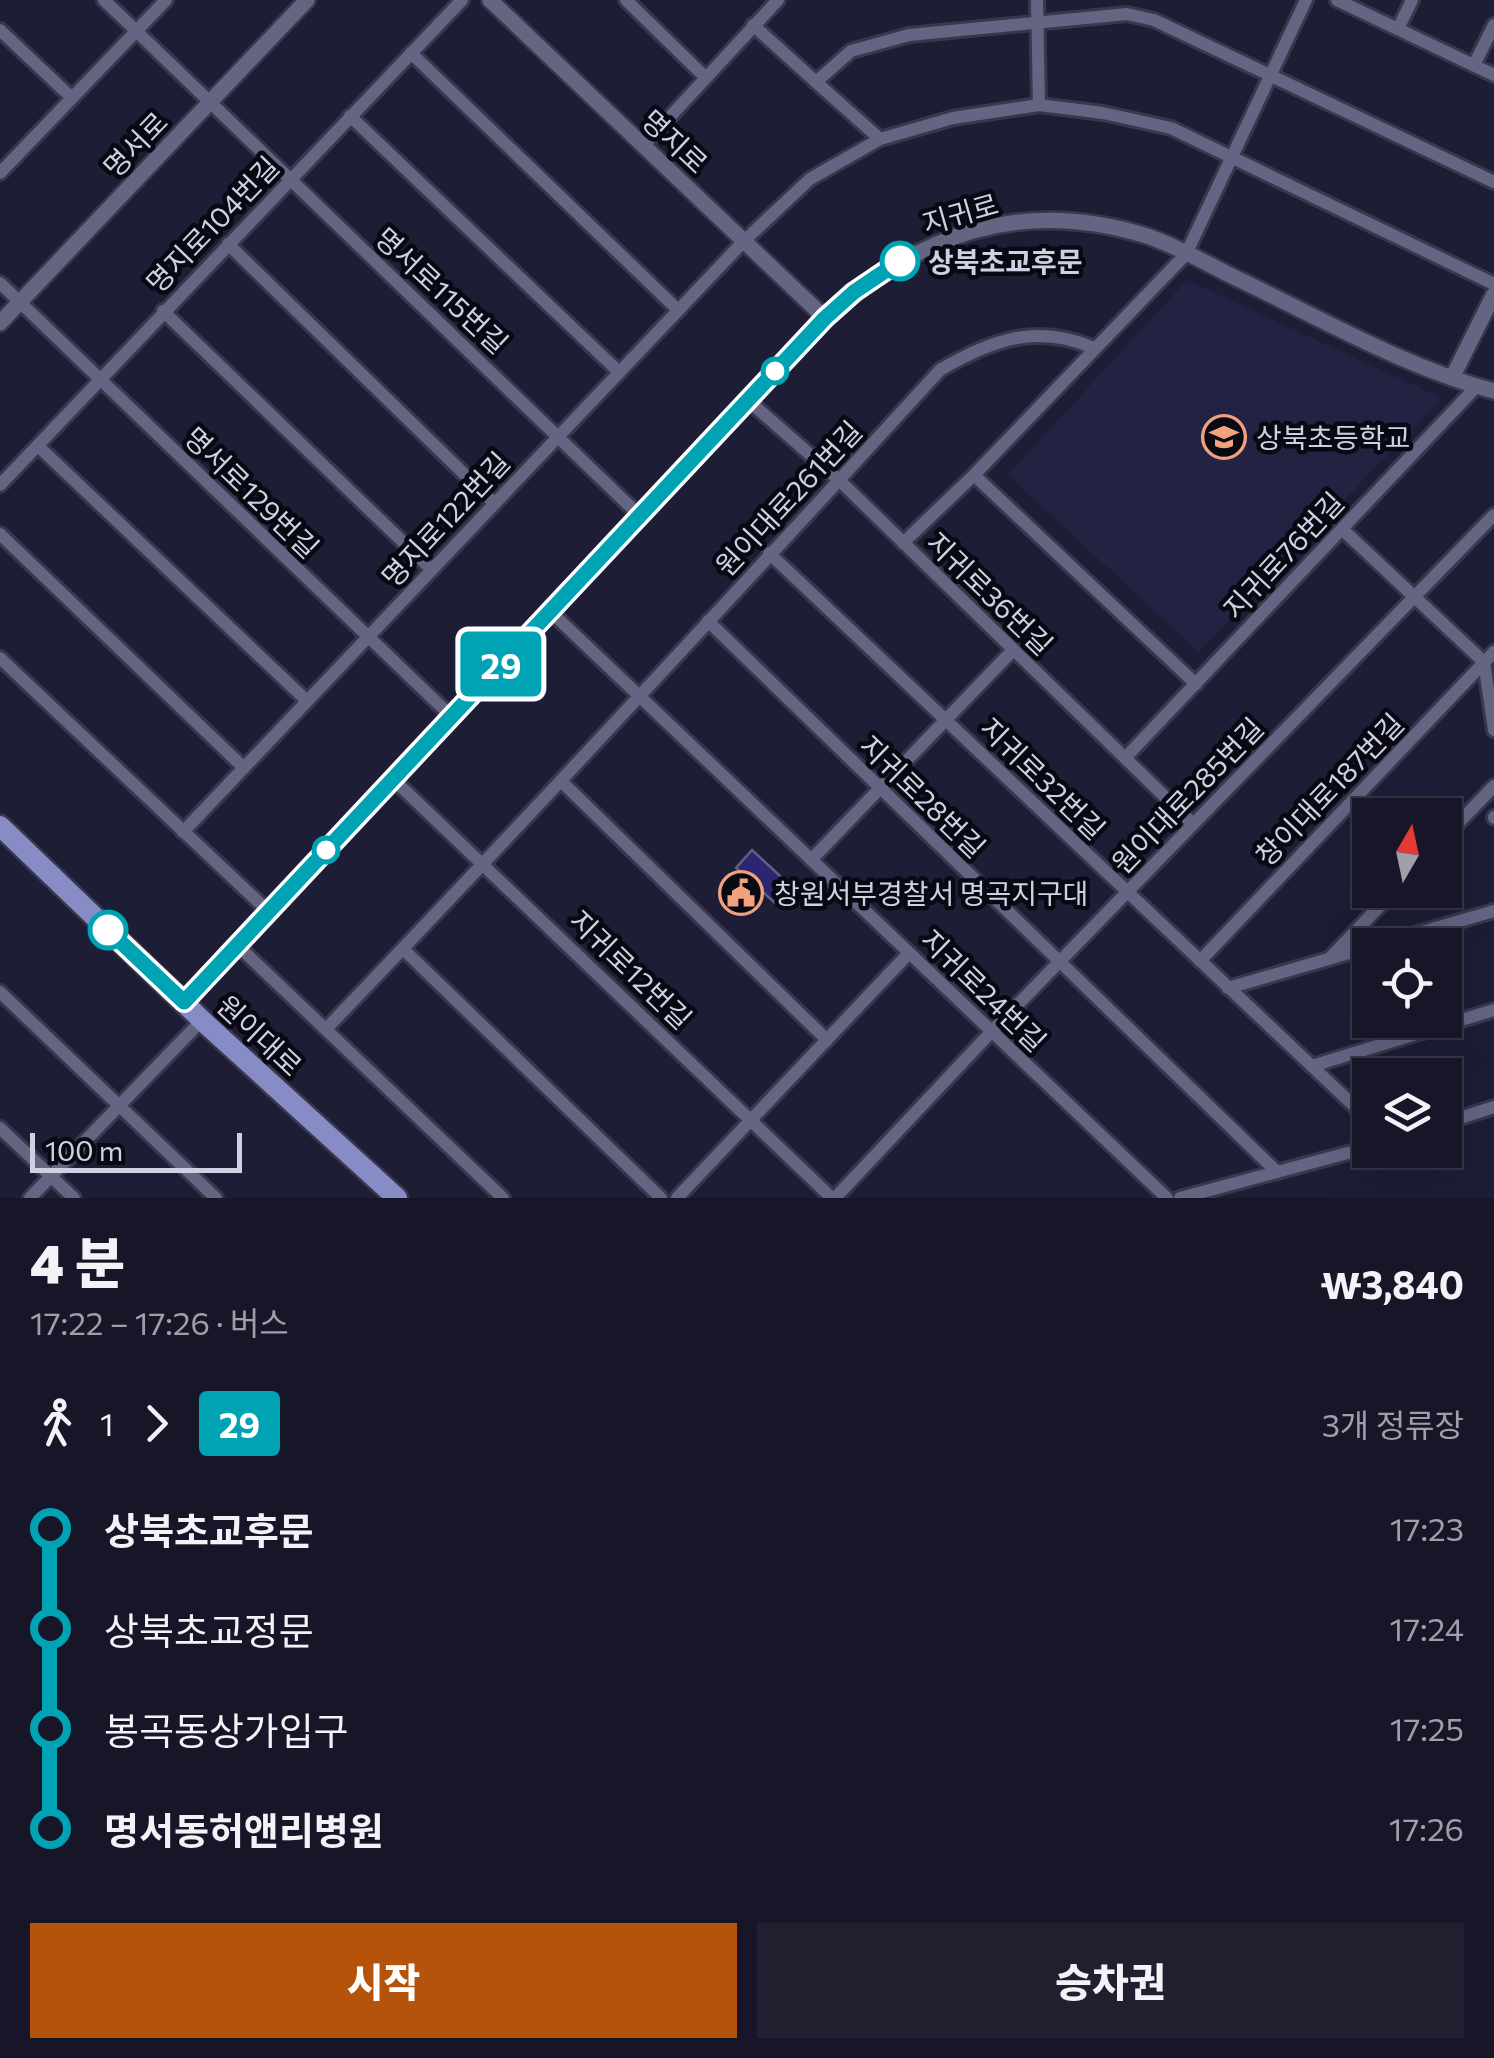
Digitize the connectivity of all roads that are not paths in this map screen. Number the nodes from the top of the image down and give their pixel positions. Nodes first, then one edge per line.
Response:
1 (104, 0) edge
2 (166, 0) edge
3 (307, 0) edge
4 (462, 0) edge
5 (490, 0) edge
6 (626, 0) edge
7 (778, 0) edge
8 (1037, 0) edge
9 (1306, 0) edge
10 (1336, 0) edge
11 (1412, 0) edge
12 (1038, 21) junction
13 (753, 24) junction
14 (1494, 25) edge
15 (1398, 29) junction
16 (0, 30) edge
17 (136, 31) junction
18 (411, 53) junction
19 (1474, 66) junction
20 (1271, 74) junction
21 (1494, 75) edge
22 (705, 78) junction
23 (816, 82) junction
24 (72, 98) junction
25 (209, 102) junction
26 (1039, 106) junction
27 (350, 116) junction
28 (880, 139) junction
29 (643, 146) junction
30 (1231, 157) junction
31 (3, 164) edge
32 (289, 180) junction
33 (1494, 182) edge
34 (744, 241) junction
35 (228, 244) junction
36 (1186, 254) junction
37 (0, 283) edge
38 (1494, 284) edge
39 (19, 302) junction
40 (1492, 302) edge
41 (678, 310) junction
42 (163, 312) junction
43 (825, 318) junction
44 (0, 322) edge
45 (1094, 348) junction
46 (619, 372) junction
47 (1452, 378) junction
48 (100, 382) junction
49 (1486, 388) edge
50 (749, 401) junction
51 (559, 435) junction
52 (38, 446) junction
53 (974, 475) junction
54 (839, 480) junction
55 (0, 484) edge
56 (494, 502) junction
57 (1494, 515) edge
58 (640, 516) junction
59 (1342, 529) junction
60 (0, 534) edge
61 (903, 544) junction
62 (769, 553) junction
63 (431, 569) junction
64 (1413, 598) junction
65 (551, 612) junction
66 (708, 621) junction
67 (369, 638) junction
68 (1012, 650) junction
69 (1489, 657) edge
70 (0, 658) edge
71 (1196, 684) junction
72 (639, 693) junction
73 (306, 700) junction
74 (452, 716) junction
75 (946, 721) junction
76 (1494, 730) edge
77 (1126, 757) junction
78 (243, 767) junction
79 (393, 779) junction
80 (562, 782) junction
81 (1494, 786) edge
82 (880, 790) junction
83 (1462, 820) edge
84 (1193, 824) junction
85 (0, 826) edge
86 (182, 832) junction
87 (812, 860) junction
88 (485, 864) junction
89 (1126, 892) junction
90 (1378, 908) edge
91 (1494, 911) edge
92 (268, 912) junction
93 (1436, 928) edge
94 (237, 945) junction
95 (403, 949) junction
96 (909, 952) junction
97 (1352, 952) edge
98 (1329, 959) junction
99 (1059, 962) junction
100 (1200, 962) junction
101 (1228, 988) junction
102 (0, 992) edge
103 (184, 1002) junction
104 (1494, 1010) edge
105 (202, 1018) junction
106 (326, 1029) junction
107 (992, 1031) junction
108 (828, 1040) junction
109 (1312, 1066) junction
110 (1352, 1104) edge
111 (1494, 1107) edge
112 (120, 1108) junction
113 (1462, 1117) edge
114 (752, 1120) junction
115 (0, 1128) edge
116 (1352, 1152) edge
117 (1277, 1172) junction
118 (52, 1177) junction
119 (30, 1198) edge
120 (74, 1198) edge
121 (216, 1198) edge
122 (397, 1198) edge
123 (503, 1198) edge
124 (660, 1198) edge
125 (677, 1198) edge
126 (834, 1198) edge
127 (1166, 1198) edge
128 (1180, 1198) edge

1 - 17 street, 명서로115번길
2 - 17 street
3 - 25 street, 명서로
4 - 18 street, 명지로104번길
5 - 29 street, 명지로
6 - 22 street
7 - 13 street
8 - 12 street
9 - 20 street
10 - 15 street
11 - 15 street
12 - 20 street
12 - 23 street
12 - 26 street
13 - 22 street
13 - 23 street
14 - 19 street
15 - 19 street
16 - 24 street
17 - 24 street
17 - 25 street, 명서로115번길
18 - 27 street, 명지로104번길
18 - 41 street
19 - 21 street
20 - 30 street
20 - 33 street
22 - 29 street
23 - 28 street
24 - 31 street
25 - 32 street, 명서로115번길
25 - 39 street, 명서로
26 - 28 street, 명지로122번길
26 - 30 street, 명지로122번길
27 - 32 street, 명지로104번길
27 - 46 street
28 - 34 street, 명지로122번길
29 - 34 street, 명지로
30 - 36 street
30 - 38 street, 명지로122번길
32 - 35 street, 명지로104번길
32 - 51 street, 명서로115번길
34 - 41 street, 명지로122번길
34 - 43 street, 명지로
35 - 42 street, 명지로104번길
35 - 56 street
36 - 43 street, 지귀로
36 - 45 street
36 - 47 street, 지귀로
37 - 39 street, 명서로129번길
39 - 44 street, 명서로
39 - 48 street, 명서로129번길
40 - 47 street
41 - 46 street, 명지로122번길
42 - 48 street, 명지로104번길
42 - 63 street
43 - 50 street, 지귀로
45 - 53 street
45 - 54 street, 원이대로261번길
46 - 51 street, 명지로122번길
47 - 49 street, 지귀로
48 - 52 street, 명지로104번길
48 - 67 street, 명서로129번길
49 - 59 street, 지귀로76번길
50 - 54 street, 지귀로36번길
50 - 58 street, 지귀로
51 - 56 street, 명지로122번길
51 - 58 street, 명서로115번길
52 - 55 street, 명지로104번길
52 - 73 street
53 - 61 street
53 - 71 street
54 - 61 street, 지귀로36번길
54 - 62 street, 원이대로261번길
56 - 63 street, 명지로122번길
57 - 64 street, 원이대로285번길
58 - 65 street, 지귀로
59 - 64 street
59 - 71 street, 지귀로76번길
60 - 78 street
61 - 68 street, 지귀로36번길
62 - 66 street, 원이대로261번길
62 - 75 street, 지귀로32번길
63 - 67 street, 명지로122번길
64 - 69 street
64 - 84 street, 원이대로285번길
65 - 72 street, 지귀로24번길
65 - 74 street, 지귀로
66 - 72 street, 원이대로261번길
66 - 82 street, 지귀로28번길
67 - 73 street, 명지로122번길
67 - 74 street, 명서로129번길
68 - 75 street
68 - 77 street, 지귀로36번길
69 - 76 street
69 - 100 street, 창이대로187번길
70 - 86 street
71 - 77 street, 지귀로76번길
72 - 80 street, 원이대로261번길
72 - 87 street, 지귀로24번길
73 - 78 street, 명지로122번길
74 - 79 street, 지귀로
75 - 82 street
75 - 89 street, 지귀로32번길
77 - 84 street, 지귀로36번길
78 - 86 street, 명지로122번길
79 - 88 street, 지귀로12번길
79 - 92 street, 지귀로
80 - 88 street, 원이대로261번길
80 - 108 street
81 - 83 street
82 - 87 street
82 - 99 street, 지귀로28번길
84 - 89 street, 원이대로285번길
85 - 103 main road, 원이대로
86 - 92 street
87 - 96 street, 지귀로24번길
88 - 95 street, 원이대로261번길
88 - 114 street, 지귀로12번길
89 - 99 street, 원이대로285번길
89 - 100 street, 지귀로32번길
90 - 98 street
91 - 93 street
92 - 94 street, 지귀로
94 - 103 street, 지귀로
94 - 106 street
95 - 106 street, 원이대로261번길
95 - 124 street
96 - 107 street, 지귀로24번길
96 - 108 street
97 - 98 street
98 - 101 street
99 - 107 street, 원이대로285번길
99 - 117 street, 지귀로28번길
100 - 101 street, 지귀로32번길
101 - 109 street, 지귀로32번길
102 - 112 street
103 - 105 main road, 원이대로
104 - 109 street
105 - 112 street
105 - 122 main road, 원이대로
106 - 123 street
107 - 126 street, 원이대로285번길
107 - 127 street, 지귀로24번길
108 - 114 street
109 - 110 street, 지귀로32번길
111 - 113 street
112 - 118 street
112 - 121 street
114 - 125 street
114 - 126 street, 지귀로12번길
115 - 118 street
116 - 117 street
117 - 128 street
118 - 119 street
118 - 120 street

